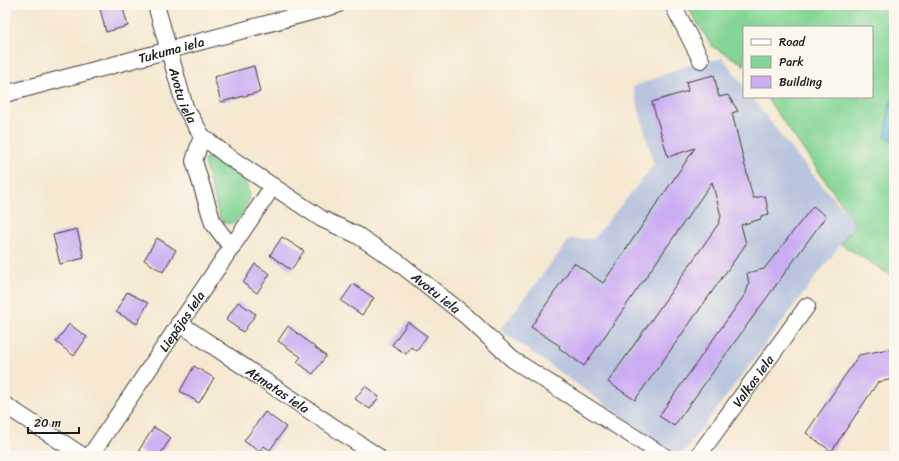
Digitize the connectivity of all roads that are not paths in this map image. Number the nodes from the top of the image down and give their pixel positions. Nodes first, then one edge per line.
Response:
1 (156, 5) edge
2 (337, 5) edge
3 (673, 5) edge
4 (168, 51) junction
5 (702, 60) dead end
6 (5, 94) edge
7 (202, 136) junction
8 (273, 186) junction
9 (232, 248) junction
10 (807, 306) dead end
11 (179, 323) junction
12 (5, 405) edge
13 (83, 456) edge
14 (90, 456) edge
15 (377, 456) edge
16 (664, 456) edge
17 (698, 456) edge

1 - 4 street, Avotu iela
2 - 4 street, Tukuma iela
3 - 5 street
4 - 6 street, Tukuma iela
4 - 7 street, Avotu iela
7 - 8 street, Avotu iela
7 - 9 street, Avotu iela
8 - 9 street, Liepājas iela
8 - 16 street, Avotu iela
9 - 11 street, Liepājas iela
10 - 17 street, Valkas iela
11 - 14 street, Liepājas iela
11 - 15 street, Atmatas iela
12 - 13 street

